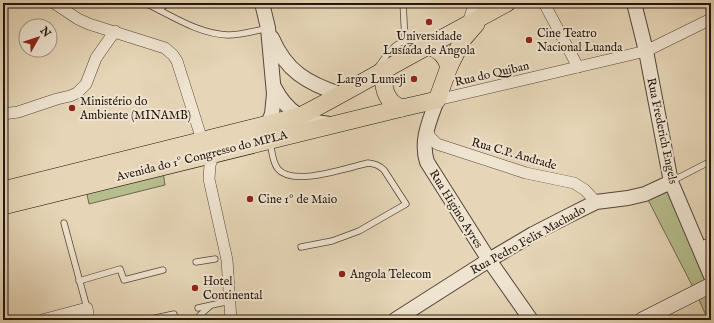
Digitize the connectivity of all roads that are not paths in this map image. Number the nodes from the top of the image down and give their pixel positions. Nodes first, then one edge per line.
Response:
1 (54, 3) edge
2 (145, 3) edge
3 (166, 3) edge
4 (262, 3) edge
5 (403, 3) edge
6 (507, 3) edge
7 (544, 3) edge
8 (634, 3) edge
9 (483, 8) edge
10 (159, 10) junction
11 (711, 19) edge
12 (268, 28) junction
13 (115, 31) junction
14 (449, 34) junction
15 (408, 40) junction
16 (428, 46) junction
17 (646, 51) junction
18 (389, 52) junction
19 (449, 67) junction
20 (578, 67) junction
21 (384, 70) junction
22 (364, 80) junction
23 (274, 87) junction
24 (340, 94) junction
25 (435, 104) junction
26 (402, 108) junction
27 (3, 114) edge
28 (300, 116) junction
29 (334, 124) junction
30 (427, 129) junction
31 (267, 132) junction
32 (231, 133) junction
33 (202, 140) junction
34 (214, 153) junction
35 (188, 160) junction
36 (711, 160) edge
37 (209, 179) junction
38 (671, 182) junction
39 (3, 190) edge
40 (596, 202) junction
41 (3, 206) edge
42 (64, 223) dead end
43 (711, 240) edge
44 (698, 246) junction
45 (301, 247) dead end
46 (214, 259) dead end
47 (489, 260) junction
48 (196, 262) dead end
49 (163, 270) dead end
50 (711, 276) edge
51 (80, 281) junction
52 (711, 285) edge
53 (230, 301) junction
54 (211, 305) junction
55 (87, 308) junction
56 (198, 308) dead end
57 (174, 314) dead end
58 (200, 315) dead end
59 (164, 318) edge
60 (42, 320) edge
61 (89, 320) edge
62 (146, 320) edge
63 (231, 320) edge
64 (395, 320) edge
65 (531, 320) edge
66 (642, 320) edge

1 - 13 street
2 - 10 lane
3 - 10 lane
4 - 12 street
5 - 15 lane
6 - 9 main road
7 - 20 street
8 - 17 street, Rua Frederich Engels
9 - 14 main road
9 - 19 main road
10 - 12 lane
11 - 17 street, Rua do Quiban
12 - 23 street
12 - 24 street
13 - 27 street
13 - 33 street
14 - 15 lane
14 - 16 main road
15 - 16 lane
15 - 18 lane
16 - 19 main road
16 - 21 main road
17 - 20 street, Rua do Quiban
17 - 38 street, Rua Frederich Engels
18 - 21 lane
18 - 22 lane
19 - 25 main road
20 - 25 street, Rua do Quiban
21 - 22 main road, Avenida do 1º Congresso do MPLA
21 - 26 main road
22 - 24 main road, Avenida do 1º Congresso do MPLA
23 - 28 street
23 - 31 street
24 - 28 main road, Avenida do 1º Congresso do MPLA
25 - 26 main road
25 - 30 street, Rua Higino Ayres
26 - 29 main road, Avenida do 1º Congresso do MPLA
28 - 29 street
28 - 31 main road, Avenida do 1º Congresso do MPLA
29 - 31 main road, Avenida do 1º Congresso do MPLA
30 - 40 street, Rua C.P. Andrade
30 - 47 street, Rua Higino Ayres
31 - 32 main road, Avenida do 1º Congresso do MPLA
31 - 34 main road, Avenida do 1º Congresso do MPLA
31 - 45 lane
32 - 33 main road, Avenida do 1º Congresso do MPLA
32 - 34 street
33 - 39 main road, Avenida do 1º Congresso do MPLA
34 - 35 main road, Avenida do 1º Congresso do MPLA
34 - 37 street
35 - 37 street
35 - 41 main road, Avenida do 1º Congresso do MPLA
36 - 38 lane
37 - 53 street
38 - 40 street, Rua Pedro Felix Machado
38 - 44 street, Rua Frederich Engels
40 - 47 street, Rua Pedro Felix Machado
42 - 51 lane
43 - 44 lane
44 - 50 street, Rua Frederich Engels
46 - 48 lane
47 - 64 street, Rua Pedro Felix Machado
47 - 65 street, Rua Higino Ayres
49 - 51 lane
51 - 55 lane
52 - 66 main road
53 - 54 lane
53 - 63 street
54 - 56 lane
54 - 58 lane
55 - 60 street
55 - 61 street
57 - 59 lane
59 - 62 lane

